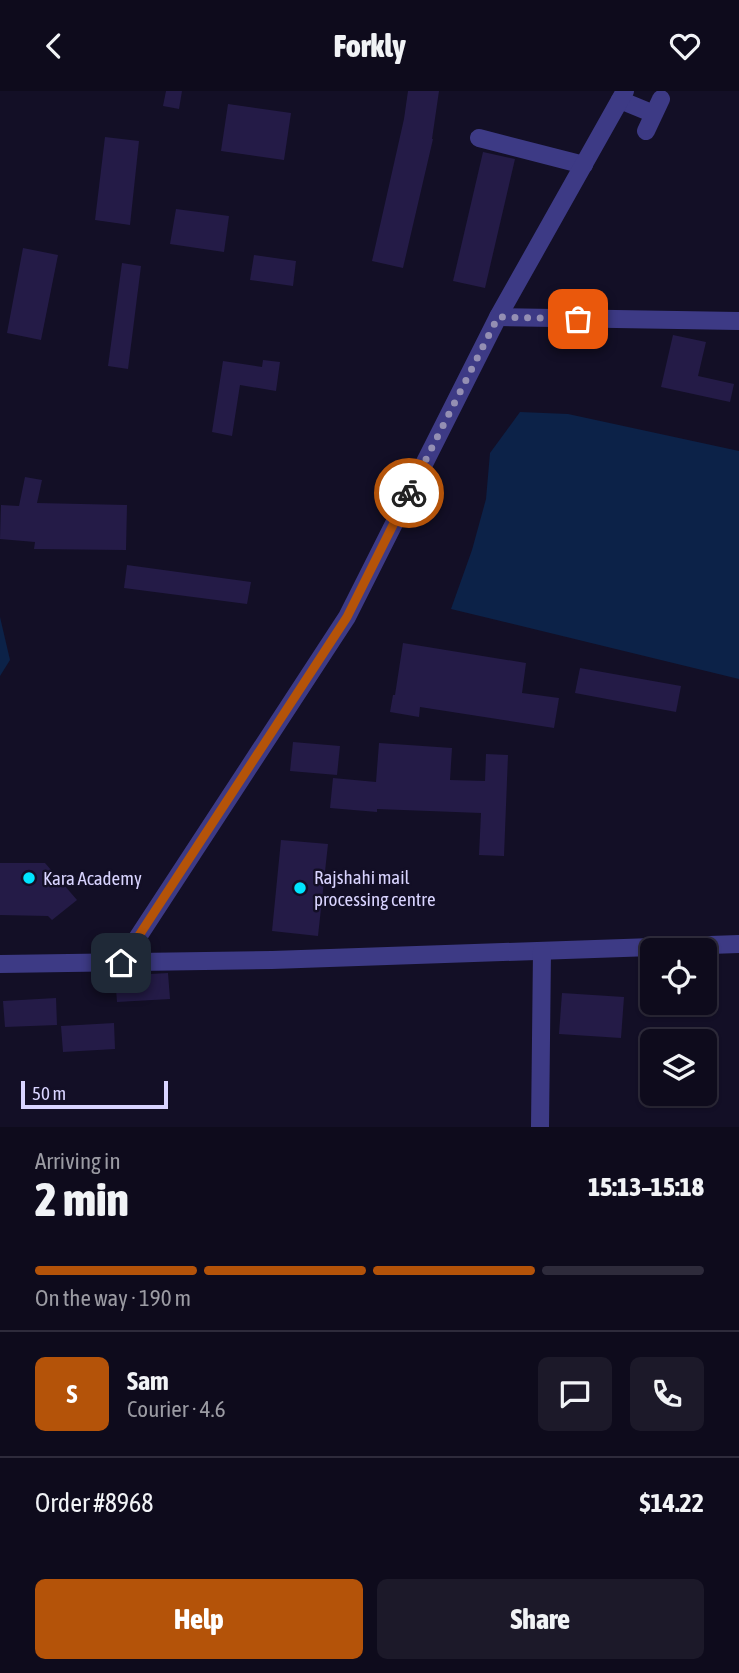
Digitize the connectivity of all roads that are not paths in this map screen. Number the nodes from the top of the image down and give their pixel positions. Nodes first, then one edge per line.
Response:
1 (623, 95) edge
2 (646, 131) dead end
3 (479, 138) dead end
4 (584, 165) junction
5 (498, 317) junction
6 (739, 321) edge
7 (739, 944) edge
8 (542, 951) junction
9 (121, 963) junction
10 (0, 964) edge
11 (540, 1127) edge

1 - 2 street
1 - 4 street
3 - 4 street
4 - 5 street
5 - 6 street
5 - 9 street
7 - 8 street
8 - 9 street
8 - 11 street
9 - 10 street

